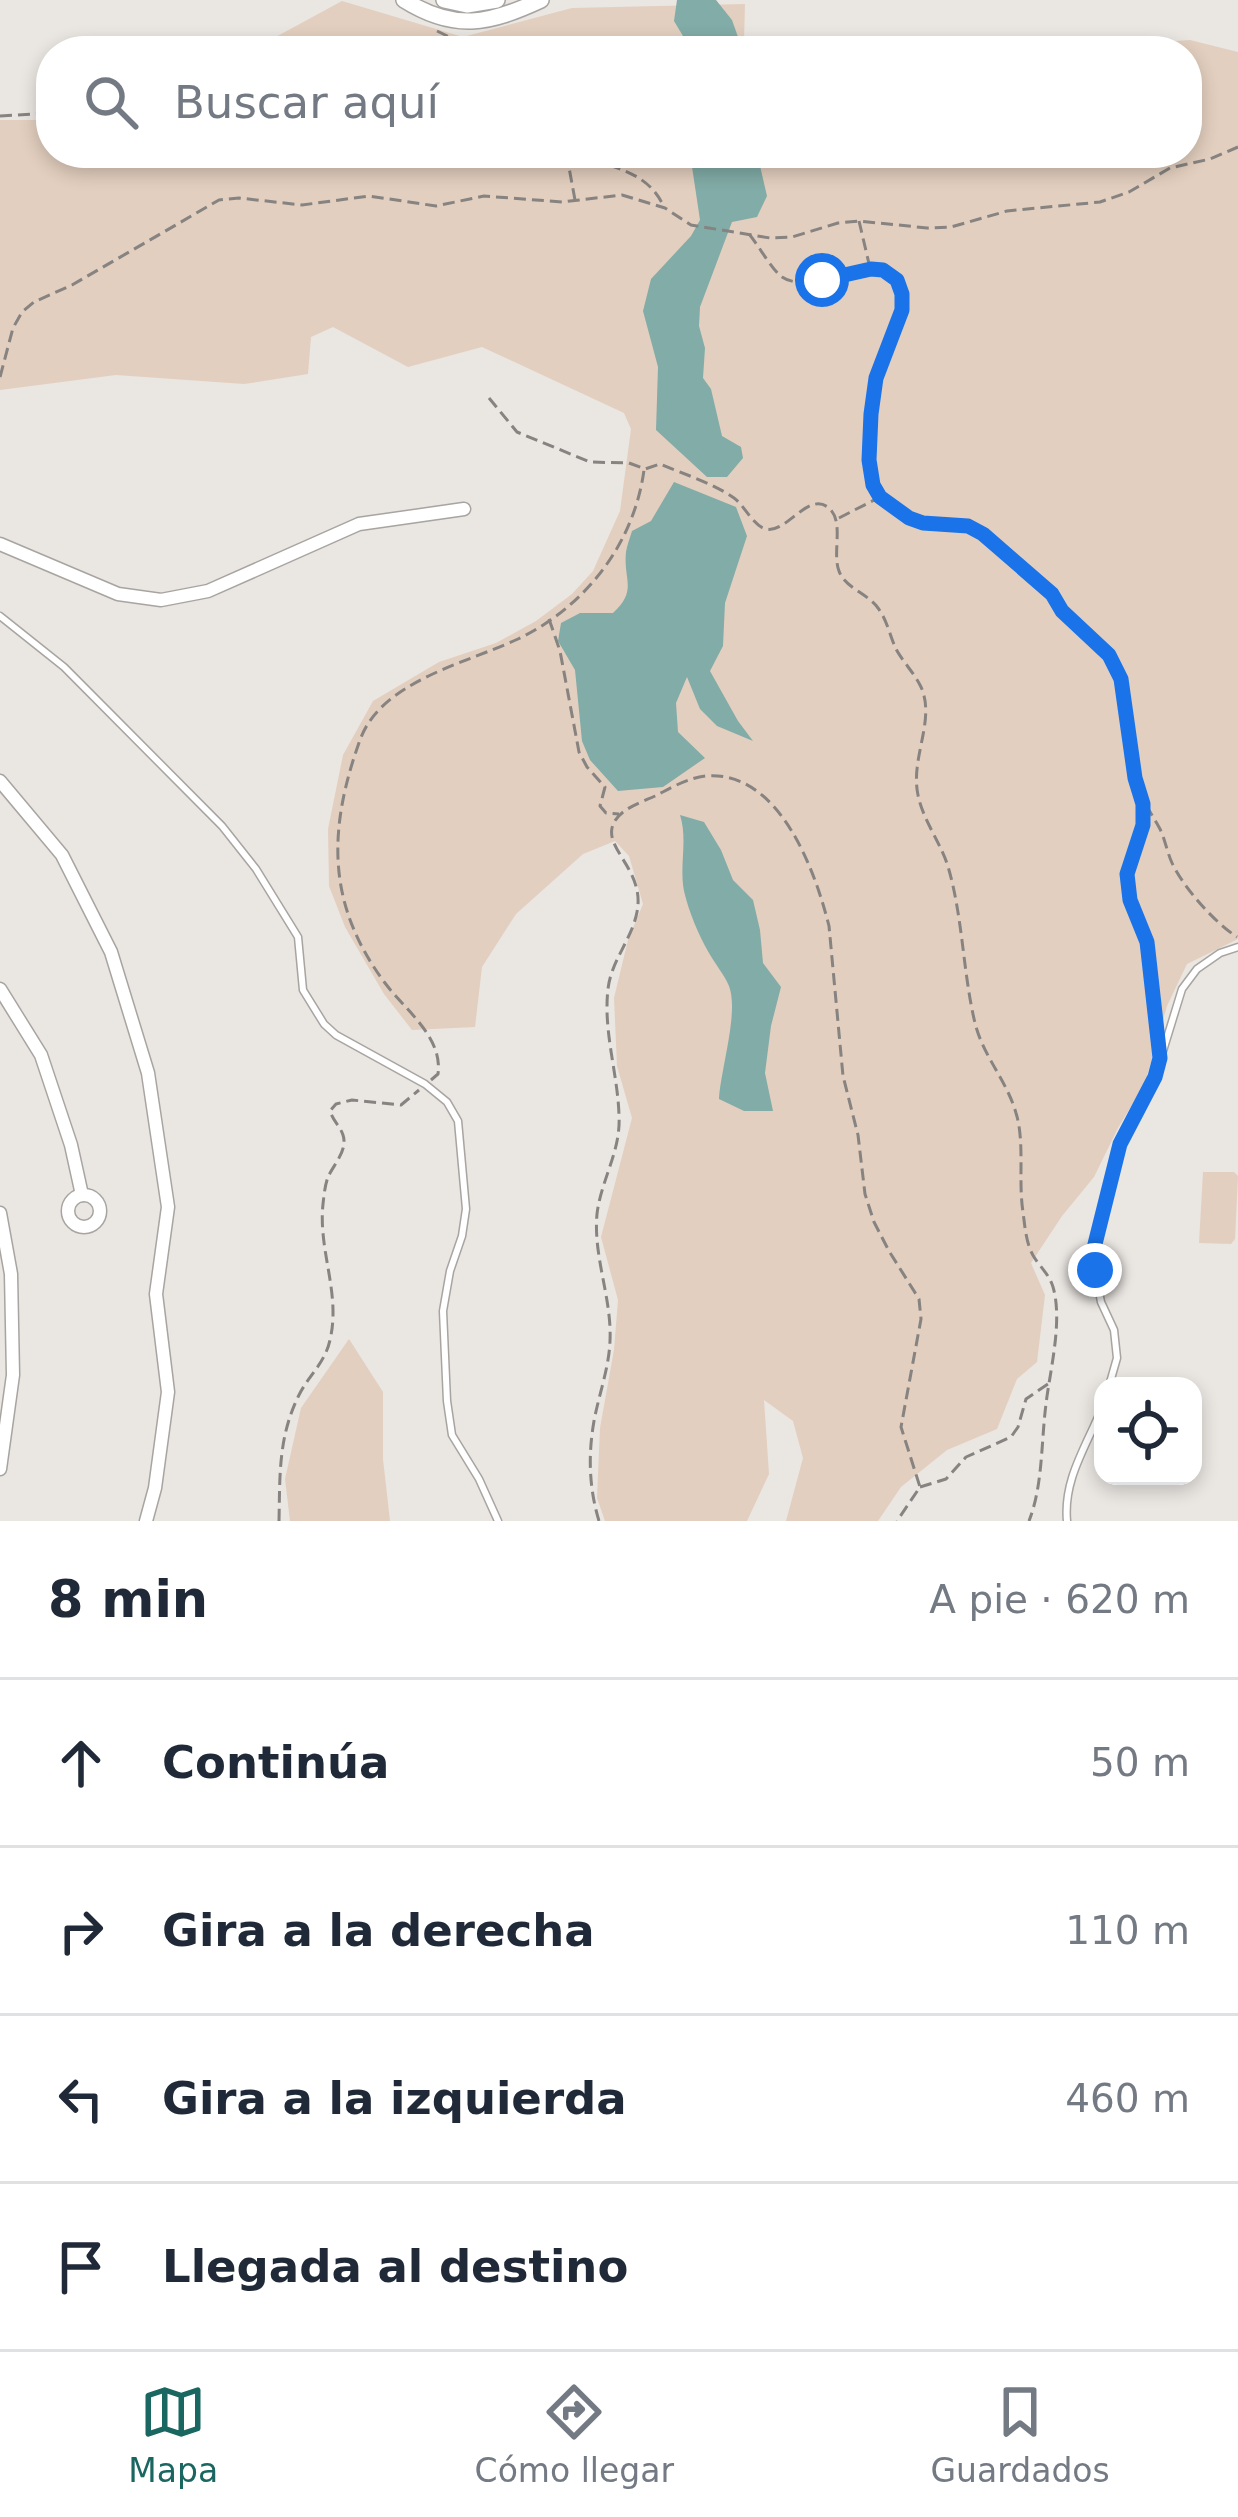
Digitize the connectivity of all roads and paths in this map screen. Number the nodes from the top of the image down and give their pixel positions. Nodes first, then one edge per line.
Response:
1 (404, 0) edge
2 (444, 0) edge
3 (497, 0) edge
4 (541, 0) edge
5 (36, 114) edge
6 (0, 116) edge
7 (1238, 147) edge
8 (1202, 161) edge
9 (569, 168) edge
10 (612, 168) edge
11 (1168, 168) edge
12 (576, 202) junction
13 (664, 208) junction
14 (859, 221) junction
15 (747, 233) junction
16 (871, 269) junction
17 (0, 377) edge
18 (489, 398) dead end
19 (645, 469) junction
20 (880, 497) junction
21 (464, 509) dead end
22 (836, 519) junction
23 (0, 544) edge
24 (0, 616) edge
25 (549, 619) junction
26 (0, 781) edge
27 (1143, 804) junction
28 (620, 814) junction
29 (1238, 937) edge
30 (1238, 947) edge
31 (0, 989) edge
32 (1160, 1058) junction
33 (425, 1084) junction
34 (82, 1195) dead end
35 (0, 1213) edge
36 (1112, 1377) edge
37 (1050, 1384) junction
38 (1094, 1425) edge
39 (0, 1469) edge
40 (920, 1487) junction
41 (146, 1521) edge
42 (279, 1521) edge
43 (498, 1521) edge
44 (598, 1521) edge
45 (897, 1521) edge
46 (1029, 1521) edge
47 (1067, 1521) edge

1 - 4 street
2 - 3 street
5 - 6 path
7 - 8 path
9 - 12 path
10 - 13 path
11 - 14 path
12 - 13 path
12 - 17 path
13 - 15 path
14 - 15 path
14 - 16 path
15 - 16 path
16 - 20 path
18 - 19 path
19 - 22 path
19 - 25 path
20 - 22 path
20 - 27 path
21 - 23 street
22 - 37 path
24 - 33 lane
25 - 28 path
25 - 33 path
26 - 41 street
27 - 29 path
27 - 32 path
28 - 40 path
28 - 44 path
30 - 32 lane
31 - 34 street
32 - 36 lane
33 - 42 path
33 - 43 lane
35 - 39 street
37 - 40 path
37 - 46 path
38 - 47 lane
40 - 45 path

